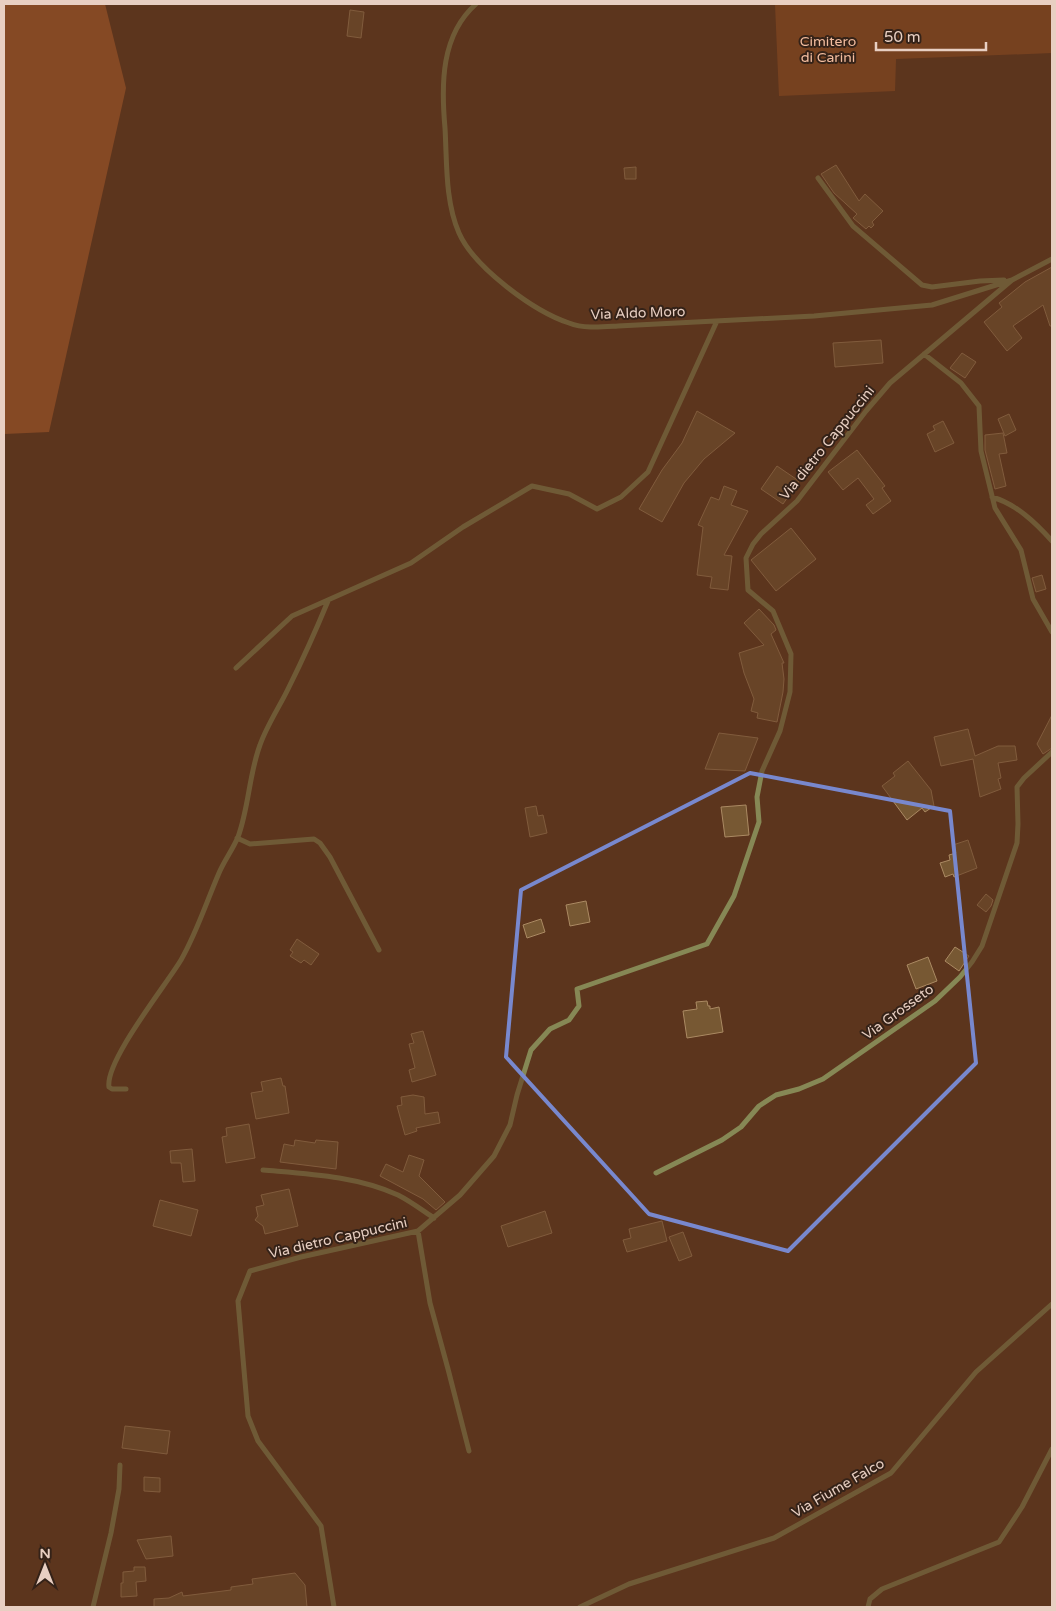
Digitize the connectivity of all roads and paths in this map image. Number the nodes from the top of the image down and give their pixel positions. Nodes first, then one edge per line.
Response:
1 (476, 4) edge
2 (818, 178) dead end
3 (1052, 258) edge
4 (1012, 280) junction
5 (717, 321) junction
6 (924, 354) junction
7 (992, 497) junction
8 (1052, 541) edge
9 (328, 600) junction
10 (1052, 632) edge
11 (236, 668) dead end
12 (1052, 752) edge
13 (237, 838) junction
14 (379, 950) dead end
15 (126, 1089) dead end
16 (263, 1170) dead end
17 (656, 1174) dead end
18 (434, 1218) junction
19 (418, 1231) junction
20 (1052, 1304) edge
21 (1052, 1449) edge
22 (469, 1451) dead end
23 (120, 1465) dead end
24 (93, 1607) edge
25 (334, 1607) edge
26 (580, 1607) edge
27 (868, 1607) edge

1 - 5 street, Via Aldo Moro
2 - 4 street
3 - 4 street, Via Aldo Moro
4 - 5 street, Via Aldo Moro
4 - 6 street, Via dietro Cappuccini
5 - 9 street
6 - 7 street
6 - 18 street, Via dietro Cappuccini
7 - 8 street
7 - 10 street
9 - 11 street
9 - 13 street
12 - 17 street, Via Grosseto
13 - 14 street
13 - 15 street
16 - 18 street
18 - 19 street, Via dietro Cappuccini
19 - 22 street
19 - 25 street, Via dietro Cappuccini
20 - 26 street, Via Fiume Falco
21 - 27 street
23 - 24 street

